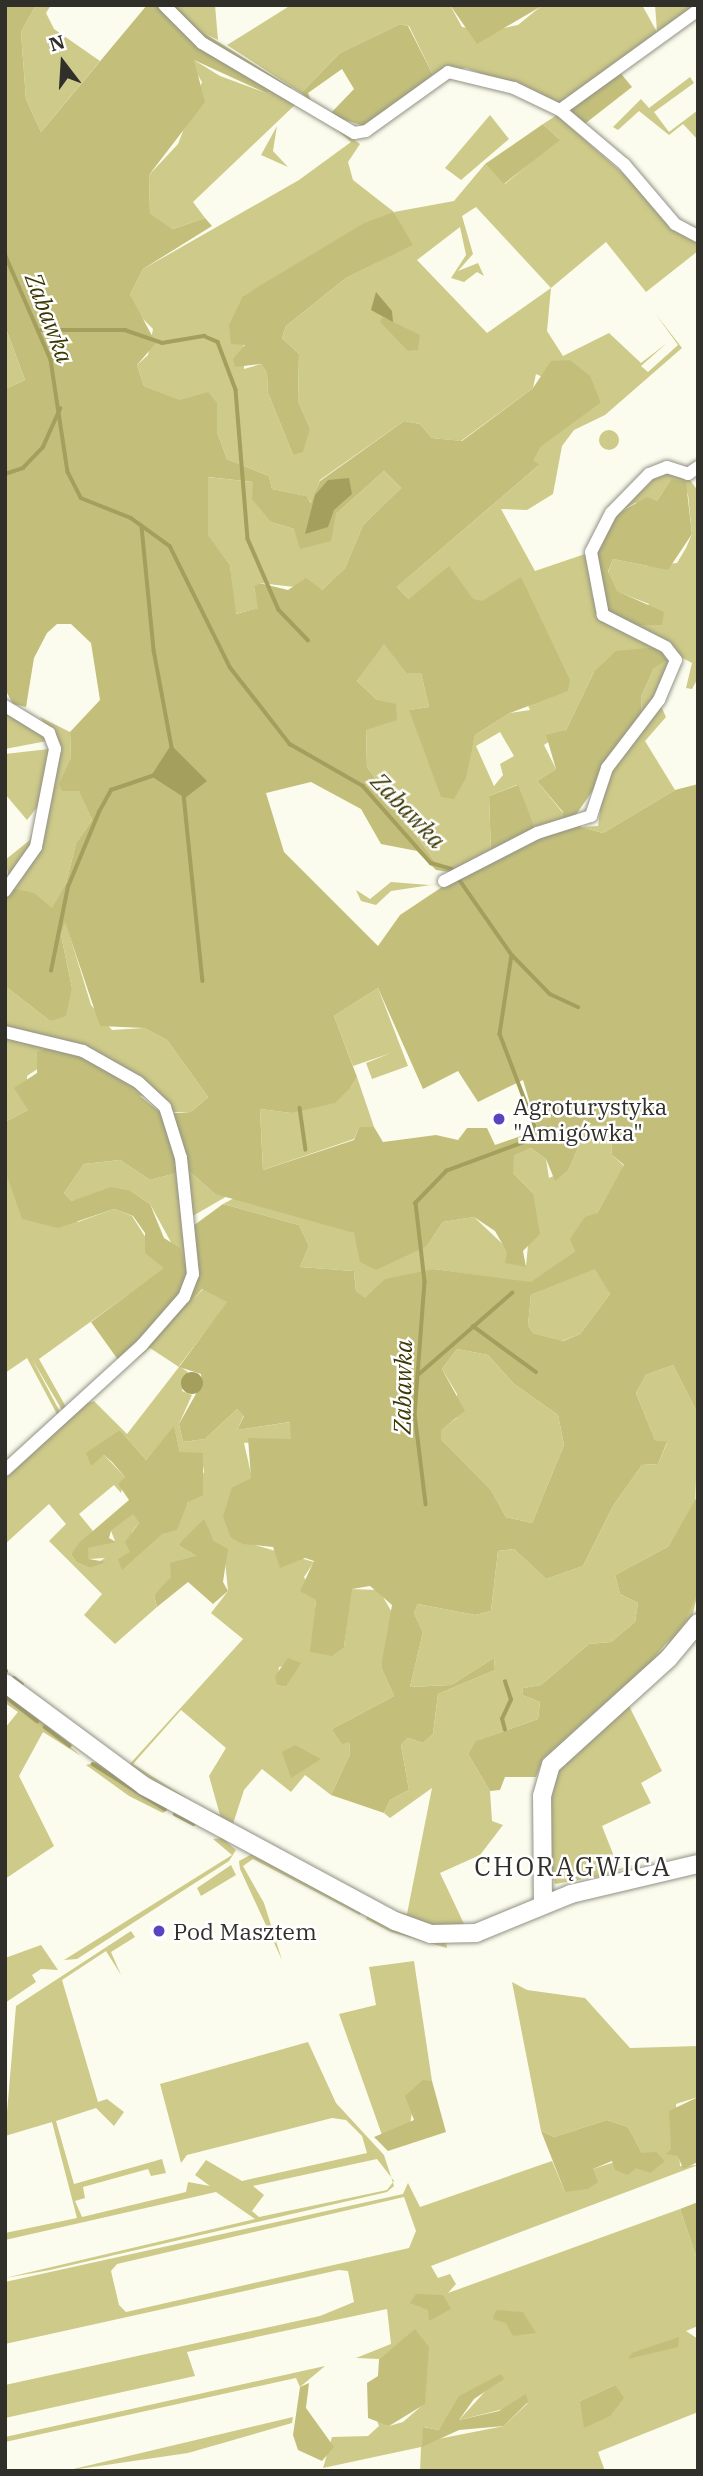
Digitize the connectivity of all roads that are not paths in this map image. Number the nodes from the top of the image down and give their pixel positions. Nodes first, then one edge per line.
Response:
1 (164, 5) edge
2 (698, 10) edge
3 (560, 110) junction
4 (698, 236) edge
5 (698, 467) edge
6 (5, 706) edge
7 (451, 877) dead end
8 (5, 891) edge
9 (5, 1032) edge
10 (5, 1470) edge
11 (698, 1623) edge
12 (5, 1683) edge
13 (698, 1864) edge
14 (544, 1903) junction

1 - 3 street
2 - 3 street
3 - 4 street
5 - 7 street
6 - 8 street
9 - 10 street
11 - 14 street
12 - 14 street
13 - 14 street

